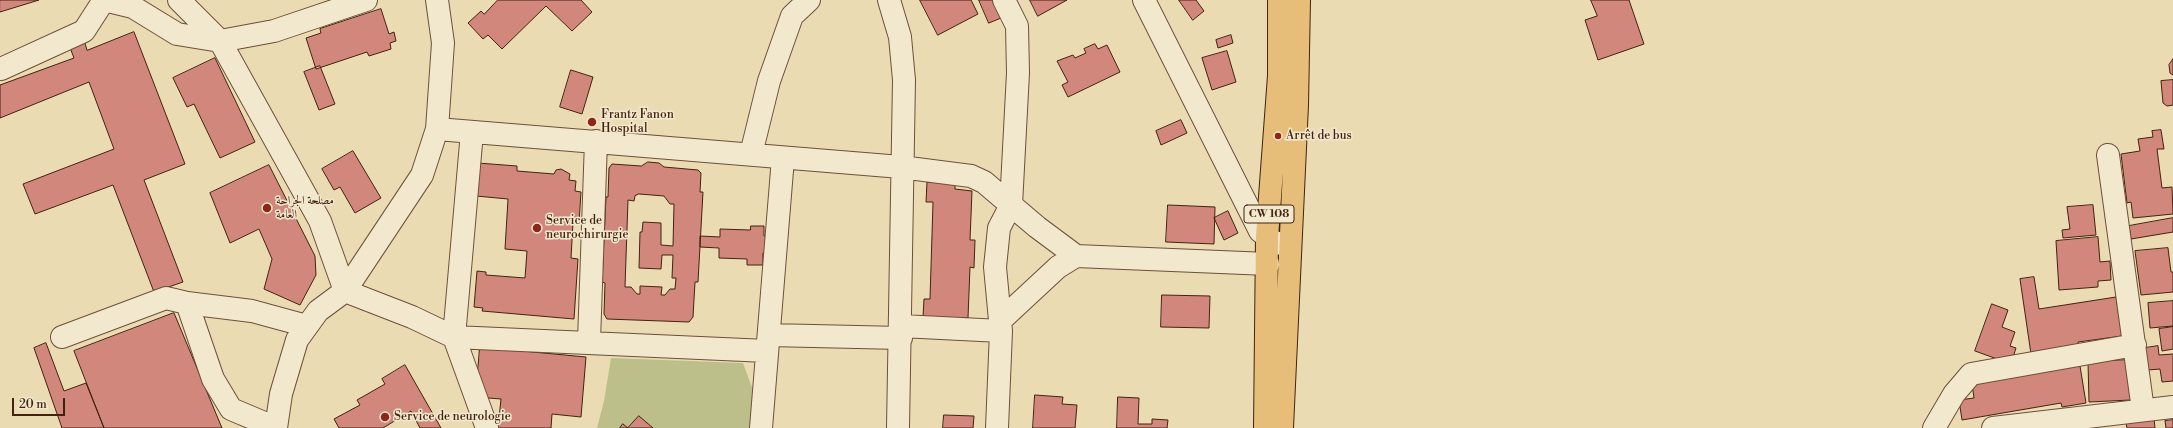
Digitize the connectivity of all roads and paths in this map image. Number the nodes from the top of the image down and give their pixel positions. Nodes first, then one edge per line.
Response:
1 (104, 0) edge
2 (179, 0) edge
3 (366, 0) edge
4 (437, 0) edge
5 (809, 0) edge
6 (889, 0) edge
7 (1004, 0) edge
8 (1144, 0) edge
9 (1279, 0) edge
10 (1299, 0) edge
11 (220, 40) junction
12 (1, 69) edge
13 (437, 129) junction
14 (472, 132) junction
15 (596, 140) junction
16 (751, 154) junction
17 (2108, 155) dead end
18 (783, 158) junction
19 (901, 167) junction
20 (1011, 205) junction
21 (1267, 237) junction
22 (1290, 246) junction
23 (1076, 256) junction
24 (1268, 264) junction
25 (345, 292) junction
26 (187, 303) junction
27 (307, 326) junction
28 (1001, 326) junction
29 (901, 332) junction
30 (62, 337) dead end
31 (454, 337) junction
32 (589, 341) junction
33 (768, 343) junction
34 (2135, 345) junction
35 (2173, 407) edge
36 (2143, 410) junction
37 (276, 428) edge
38 (487, 428) edge
39 (761, 428) edge
40 (898, 428) edge
41 (998, 428) edge
42 (1265, 428) edge
43 (1282, 428) edge
44 (1934, 428) edge
45 (1993, 428) edge

1 - 11 street
1 - 12 street
2 - 11 street
3 - 11 street
4 - 13 street
5 - 16 street
6 - 19 street
7 - 20 street
8 - 21 street
9 - 21 highway, CW 108
10 - 22 highway, CW 108
11 - 25 street
13 - 14 street
13 - 25 street
14 - 15 street
14 - 31 street
15 - 16 street
15 - 32 street
16 - 18 street
17 - 34 street
18 - 19 street
18 - 33 street
19 - 20 street
19 - 29 street
20 - 23 street
20 - 28 street
21 - 22 street
21 - 24 highway, CW 108
22 - 43 highway, CW 108
23 - 24 street
23 - 28 street
24 - 42 highway, CW 108
25 - 27 street
25 - 31 street
26 - 27 street
26 - 30 street
26 - 37 street
27 - 37 street
28 - 29 street
28 - 41 street
29 - 33 street
29 - 40 street
31 - 32 street
31 - 38 street
32 - 33 street
33 - 39 street
34 - 36 street
34 - 44 street
35 - 36 street
36 - 45 street

